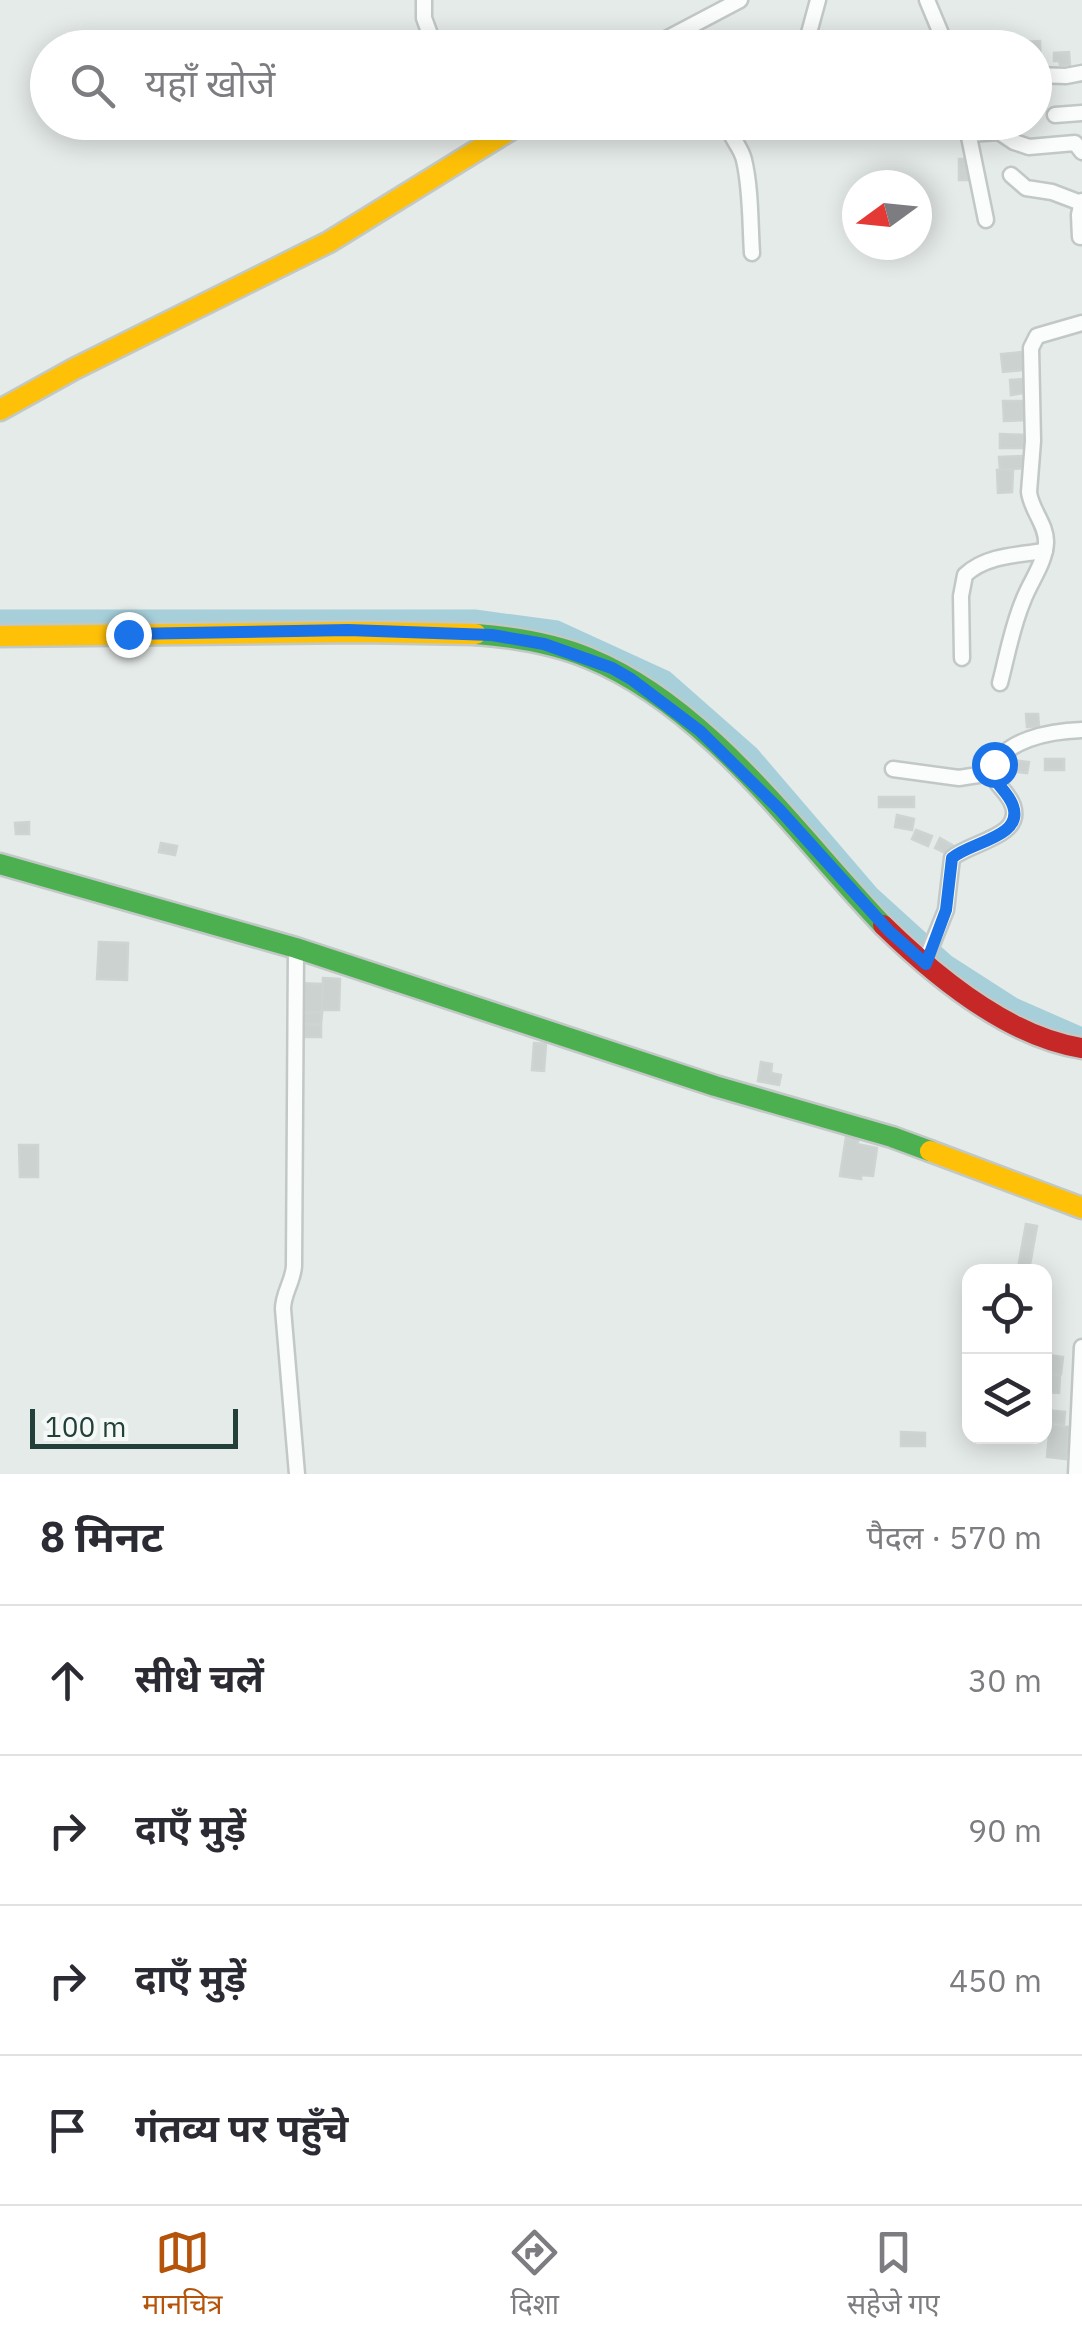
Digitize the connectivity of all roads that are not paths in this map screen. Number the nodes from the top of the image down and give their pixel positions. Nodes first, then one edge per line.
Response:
1 (424, 0) edge
2 (740, 0) edge
3 (818, 0) edge
4 (927, 0) edge
5 (429, 30) edge
6 (682, 30) edge
7 (809, 30) edge
8 (940, 30) edge
9 (1082, 73) edge
10 (1052, 76) edge
11 (1082, 113) edge
12 (1055, 115) dead end
13 (488, 140) edge
14 (493, 140) edge
15 (735, 140) edge
16 (969, 140) edge
17 (1011, 140) edge
18 (490, 142) junction
19 (1082, 152) edge
20 (1011, 175) dead end
21 (1082, 202) edge
22 (986, 220) dead end
23 (1080, 238) edge
24 (752, 253) dead end
25 (1082, 322) edge
26 (0, 410) edge
27 (1045, 550) junction
28 (0, 636) edge
29 (962, 658) dead end
30 (1000, 684) dead end
31 (1082, 730) edge
32 (893, 769) dead end
33 (991, 772) junction
34 (7, 866) edge
35 (296, 948) junction
36 (926, 960) junction
37 (1082, 1048) edge
38 (1082, 1208) edge
39 (1082, 1347) edge
40 (297, 1474) edge
41 (1076, 1474) edge

1 - 5 street
2 - 6 street
3 - 7 street
4 - 8 street
9 - 10 street
11 - 12 street
13 - 18 street
14 - 18 street
15 - 24 street
16 - 22 street
17 - 19 street
18 - 26 street
20 - 21 street
21 - 23 street
25 - 27 street
27 - 29 street
27 - 30 street
28 - 36 street
31 - 33 street
32 - 33 street
33 - 36 street
34 - 35 street
35 - 38 street
35 - 40 street
36 - 37 street
39 - 41 street

